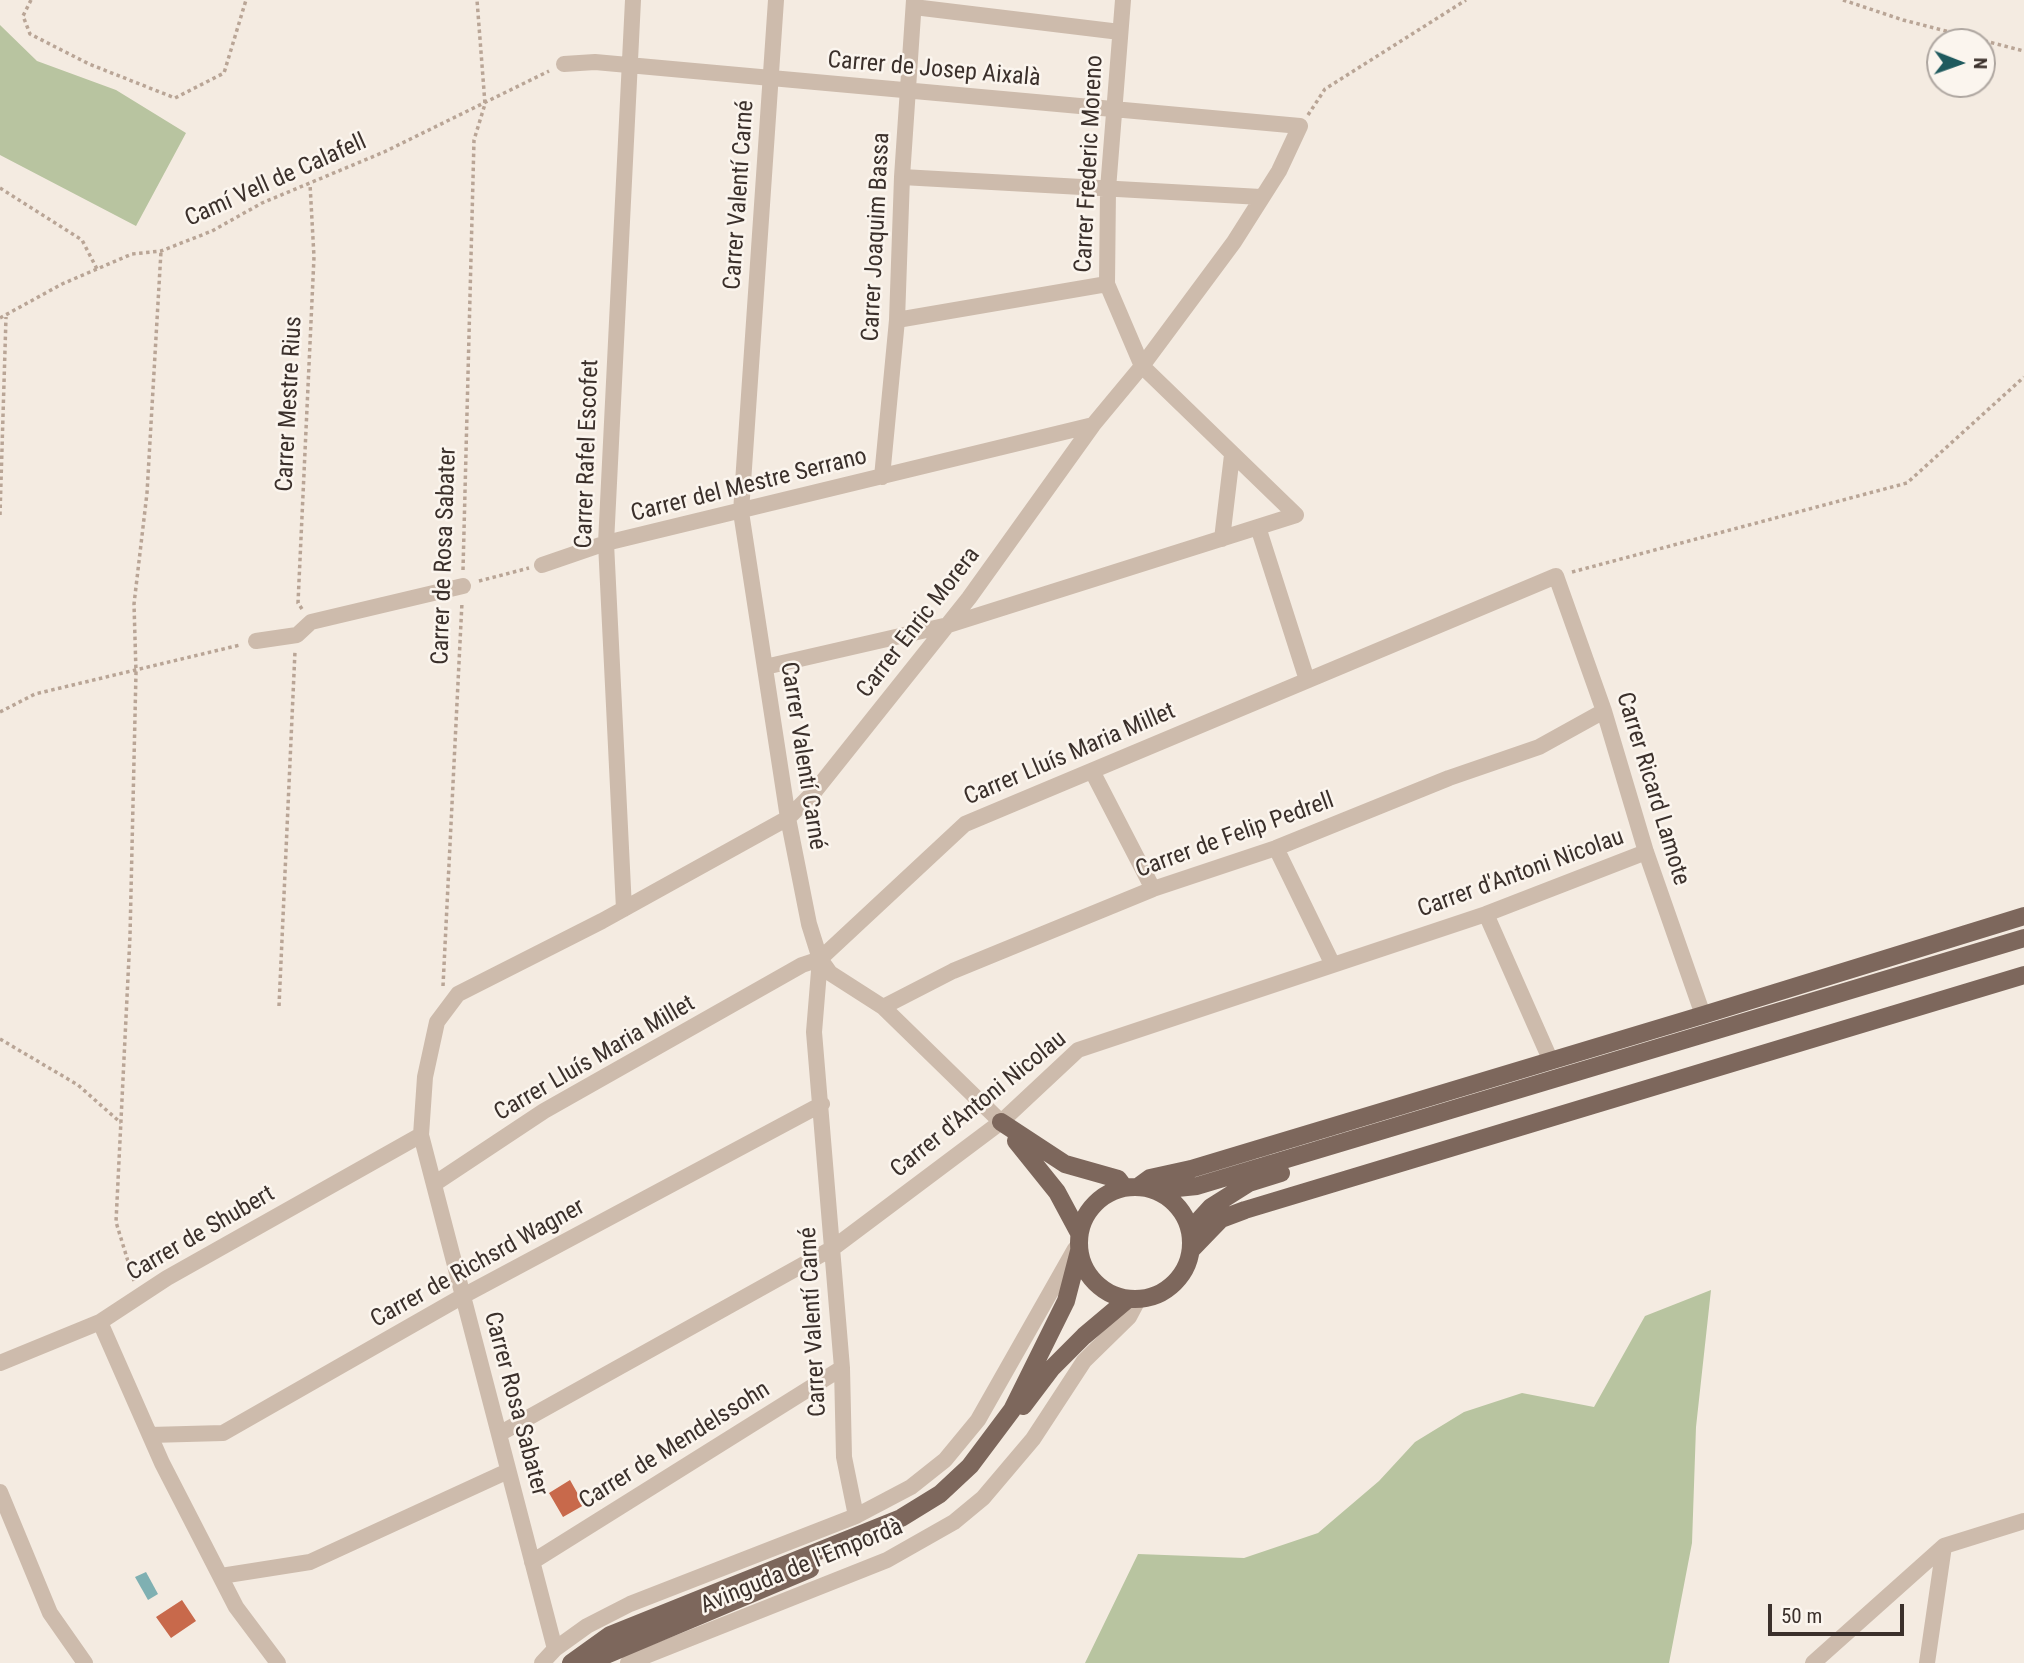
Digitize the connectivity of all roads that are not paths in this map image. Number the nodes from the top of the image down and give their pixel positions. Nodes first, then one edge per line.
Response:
1 (633, 0) edge
2 (776, 0) edge
3 (1123, 0) edge
4 (914, 4) edge
5 (1120, 32) junction
6 (564, 64) road end
7 (629, 65) junction
8 (771, 78) junction
9 (908, 90) junction
10 (1114, 109) junction
11 (1300, 126) joint
12 (902, 177) junction
13 (1108, 189) junction
14 (1261, 197) junction
15 (1107, 284) junction
16 (897, 320) junction
17 (1142, 366) junction
18 (1093, 425) junction
19 (1232, 455) junction
20 (882, 477) junction
21 (741, 512) junction
22 (1258, 527) junction
23 (1222, 539) junction
24 (606, 543) junction
25 (542, 565) road end
26 (1556, 576) joint
27 (463, 586) road end
28 (948, 625) junction
29 (256, 641) road end
30 (765, 667) junction
31 (1307, 680) junction
32 (1604, 711) junction
33 (1092, 771) junction
34 (788, 818) junction
35 (1276, 848) junction
36 (1646, 852) junction
37 (1153, 889) junction
38 (624, 909) junction
39 (1486, 914) junction
40 (2024, 916) edge
41 (2024, 938) edge
42 (2024, 947) edge
43 (820, 959) junction
44 (1332, 963) junction
45 (2024, 975) edge
46 (883, 1007) junction
47 (447, 1010) joint
48 (1703, 1015) junction
49 (1550, 1059) junction
50 (822, 1104) junction
51 (1001, 1122) junction
52 (421, 1135) junction
53 (433, 1184) junction
54 (1131, 1186) junction
55 (1157, 1190) junction
56 (1190, 1230) junction
57 (1079, 1243) junction
58 (833, 1248) junction
59 (1192, 1249) junction
60 (463, 1296) junction
61 (1133, 1299) junction
62 (100, 1322) junction
63 (0, 1363) edge
64 (842, 1368) junction
65 (499, 1434) junction
66 (150, 1435) junction
67 (508, 1471) junction
68 (0, 1492) edge
69 (856, 1516) junction
70 (2024, 1521) edge
71 (1944, 1546) junction
72 (532, 1562) junction
73 (221, 1576) junction
74 (555, 1649) junction
75 (85, 1663) edge
76 (278, 1663) edge
77 (542, 1663) edge
78 (571, 1663) edge
79 (587, 1663) edge
80 (628, 1663) edge
81 (1813, 1663) edge
82 (1927, 1663) edge

1 - 7 street, Carrer Rafel Escofet
2 - 8 street, Carrer Valentí Carné
3 - 5 street, Carrer Frederic Moreno
4 - 5 street
4 - 9 street, Carrer Joaquim Bassa
5 - 10 street, Carrer Frederic Moreno
6 - 7 street, Carrer de Josep Aixalà
7 - 8 street, Carrer de Josep Aixalà
7 - 24 street, Carrer Rafel Escofet
8 - 9 street, Carrer de Josep Aixalà
8 - 21 street, Carrer Valentí Carné
9 - 10 street, Carrer de Josep Aixalà
9 - 12 street, Carrer Joaquim Bassa
10 - 11 street, Carrer de Josep Aixalà
10 - 13 street, Carrer Frederic Moreno
11 - 14 street, Carrer Enric Morera
12 - 13 street
12 - 16 street, Carrer Joaquim Bassa
13 - 14 street
13 - 15 street, Carrer Frederic Moreno
14 - 17 street, Carrer Enric Morera
15 - 16 street
15 - 17 street, Carrer Frederic Moreno
16 - 20 street, Carrer Joaquim Bassa
17 - 18 street, Carrer Enric Morera
17 - 19 street
18 - 20 street, Carrer del Mestre Serrano
18 - 28 street, Carrer Enric Morera
19 - 22 street
19 - 23 street
20 - 21 street, Carrer del Mestre Serrano
21 - 24 street, Carrer del Mestre Serrano
21 - 30 street, Carrer Valentí Carné
22 - 23 street
22 - 31 street
23 - 28 street
24 - 25 street, Carrer del Mestre Serrano
24 - 38 street, Carrer Rafel Escofet
26 - 31 street, Carrer Lluís Maria Millet
26 - 32 street, Carrer Ricard Lamote
27 - 29 street
28 - 30 street
28 - 34 street, Carrer Enric Morera
30 - 34 street, Carrer Valentí Carné
31 - 33 street, Carrer Lluís Maria Millet
32 - 35 street, Carrer de Felip Pedrell
32 - 36 street, Carrer Ricard Lamote
33 - 37 street
33 - 43 street, Carrer Lluís Maria Millet
34 - 38 street, Carrer Enric Morera
34 - 43 street, Carrer Valentí Carné
35 - 37 street, Carrer de Felip Pedrell
35 - 44 street
36 - 39 street, Carrer d'Antoni Nicolau
36 - 48 street, Carrer Ricard Lamote
37 - 46 street, Carrer de Felip Pedrell
38 - 47 street, Carrer Enric Morera
39 - 44 street, Carrer d'Antoni Nicolau
39 - 49 street
40 - 48 main road
41 - 55 main road
42 - 56 main road
43 - 46 street
43 - 50 street, Carrer Valentí Carné
43 - 53 street, Carrer Lluís Maria Millet
44 - 51 street, Carrer d'Antoni Nicolau
45 - 59 main road
46 - 51 street
47 - 52 street, Carrer Rosa Sabater
48 - 49 main road
49 - 54 main road
50 - 58 street, Carrer Valentí Carné
50 - 60 street, Carrer de Richsrd Wagner
51 - 54 main road
51 - 57 main road
51 - 58 street, Carrer d'Antoni Nicolau
52 - 53 street, Carrer Rosa Sabater
52 - 62 street, Carrer de Shubert
53 - 60 street, Carrer Rosa Sabater
54 - 55 main road
54 - 57 main road
55 - 56 main road
56 - 59 main road
57 - 61 main road
57 - 69 street, Avinguda de l'Empordà
57 - 78 main road
58 - 64 street, Carrer Valentí Carné
58 - 65 street, Carrer d'Antoni Nicolau
59 - 61 main road
60 - 65 street, Carrer Rosa Sabater
60 - 66 street, Carrer de Richsrd Wagner
61 - 79 main road
61 - 80 street, Avinguda de l'Empordà
62 - 63 street, Carrer de Shubert
62 - 66 street
64 - 69 street, Carrer Valentí Carné
64 - 72 street, Carrer de Mendelssohn
65 - 67 street, Carrer Rosa Sabater
66 - 73 street
67 - 72 street, Carrer Rosa Sabater
67 - 73 street
68 - 75 street
69 - 74 street, Avinguda de l'Empordà
70 - 71 street
71 - 81 street
71 - 82 street
72 - 74 street, Carrer Rosa Sabater
73 - 76 street
74 - 77 street, Avinguda de l'Empordà

